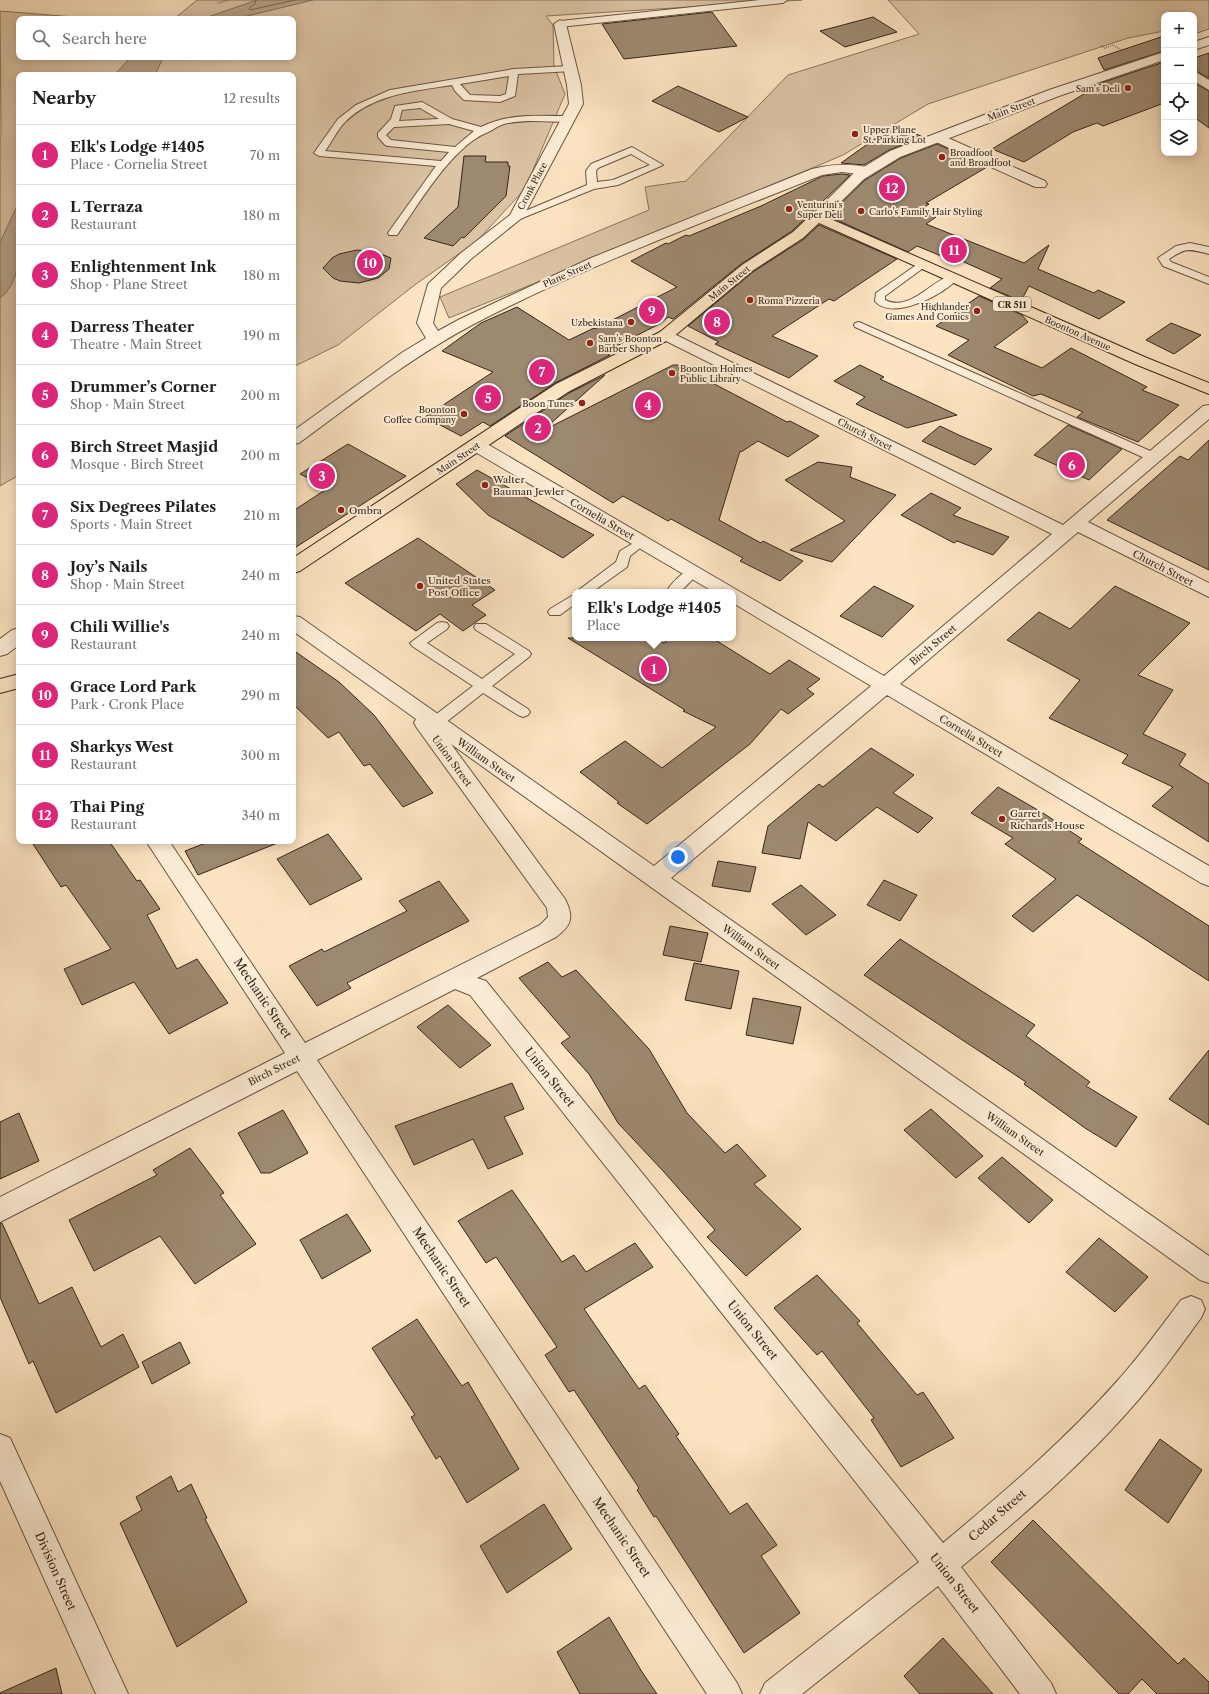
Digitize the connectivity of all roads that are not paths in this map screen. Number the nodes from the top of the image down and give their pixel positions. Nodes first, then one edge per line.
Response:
1 (783, 0) edge
2 (560, 24) joint
3 (1209, 41) edge
4 (1197, 45) edge
5 (1161, 57) edge
6 (570, 68) junction
7 (514, 72) junction
8 (1197, 77) edge
9 (455, 81) junction
10 (1209, 86) edge
11 (568, 119) junction
12 (449, 121) junction
13 (391, 124) junction
14 (484, 131) junction
15 (939, 138) junction
16 (456, 150) junction
17 (444, 164) junction
18 (866, 171) junction
19 (1040, 184) dead end
20 (592, 186) junction
21 (516, 217) junction
22 (817, 218) junction
23 (393, 233) dead end
24 (1209, 251) edge
25 (922, 264) junction
26 (953, 278) junction
27 (1209, 281) edge
28 (859, 325) dead end
29 (666, 335) junction
30 (435, 339) junction
31 (1209, 389) edge
32 (1209, 410) edge
33 (296, 437) edge
34 (476, 445) junction
35 (1153, 457) junction
36 (1070, 528) junction
37 (642, 542) junction
38 (296, 565) edge
39 (694, 572) junction
40 (587, 589) edge
41 (674, 589) edge
42 (723, 589) edge
43 (1209, 591) edge
44 (736, 597) edge
45 (572, 600) edge
46 (555, 612) dead end
47 (296, 624) edge
48 (442, 626) dead end
49 (480, 627) dead end
50 (16, 637) edge
51 (0, 649) edge
52 (16, 682) edge
53 (886, 685) junction
54 (0, 686) edge
55 (483, 686) junction
56 (413, 708) junction
57 (523, 712) dead end
58 (435, 723) junction
59 (159, 844) edge
60 (1209, 877) edge
61 (655, 878) junction
62 (548, 931) joint
63 (454, 979) junction
64 (302, 1056) junction
65 (0, 1210) edge
66 (1209, 1271) edge
67 (1191, 1309) dead end
68 (0, 1448) edge
69 (941, 1565) junction
70 (112, 1694) edge
71 (726, 1694) edge
72 (776, 1694) edge
73 (1040, 1694) edge

1 - 2 lane
2 - 6 street, Cronk Place
3 - 4 street
5 - 15 street, Main Street
6 - 7 lane
6 - 11 street, Cronk Place
7 - 9 lane
7 - 9 lane
8 - 10 street
9 - 17 lane
11 - 14 lane
11 - 21 street, Cronk Place
12 - 13 lane
12 - 13 lane
12 - 14 lane
13 - 16 lane
14 - 16 lane
15 - 18 street, Main Street
15 - 19 street
16 - 17 lane
17 - 23 lane
18 - 22 street, Main Street
18 - 30 street, Plane Street
20 - 20 lane
20 - 21 lane
21 - 30 street, Cronk Place
22 - 25 main road, Boonton Avenue / CR 511
22 - 29 main road, Main Street
24 - 27 lane
25 - 26 main road, Boonton Avenue / CR 511
25 - 26 lane
26 - 31 main road, Boonton Avenue / CR 511
28 - 35 lane
29 - 34 main road, Main Street
29 - 36 street, Church Street
30 - 33 street, Plane Street
32 - 35 street, Birch Street
34 - 37 street, Cornelia Street
34 - 38 main road, Main Street
35 - 36 street, Birch Street
36 - 43 street, Church Street
36 - 53 street, Birch Street
37 - 39 street, Cornelia Street
37 - 40 lane
39 - 41 lane
39 - 42 street, Cornelia Street
44 - 53 street, Cornelia Street
45 - 46 lane
47 - 56 street, William Street
48 - 55 lane
49 - 55 lane
50 - 51 street
52 - 54 main road
53 - 60 street, Cornelia Street
53 - 61 street, Birch Street
55 - 57 lane
55 - 58 lane
56 - 58 street, William Street
56 - 62 street, Union Street
58 - 61 street, William Street
59 - 64 street, Mechanic Street
61 - 66 street, William Street
62 - 63 street, Birch Street
63 - 64 street, Birch Street
63 - 69 street, Union Street
64 - 65 street, Birch Street
64 - 71 street, Mechanic Street
67 - 69 street, Cedar Street
68 - 70 street, Division Street
69 - 72 street, Cedar Street
69 - 73 street, Union Street

